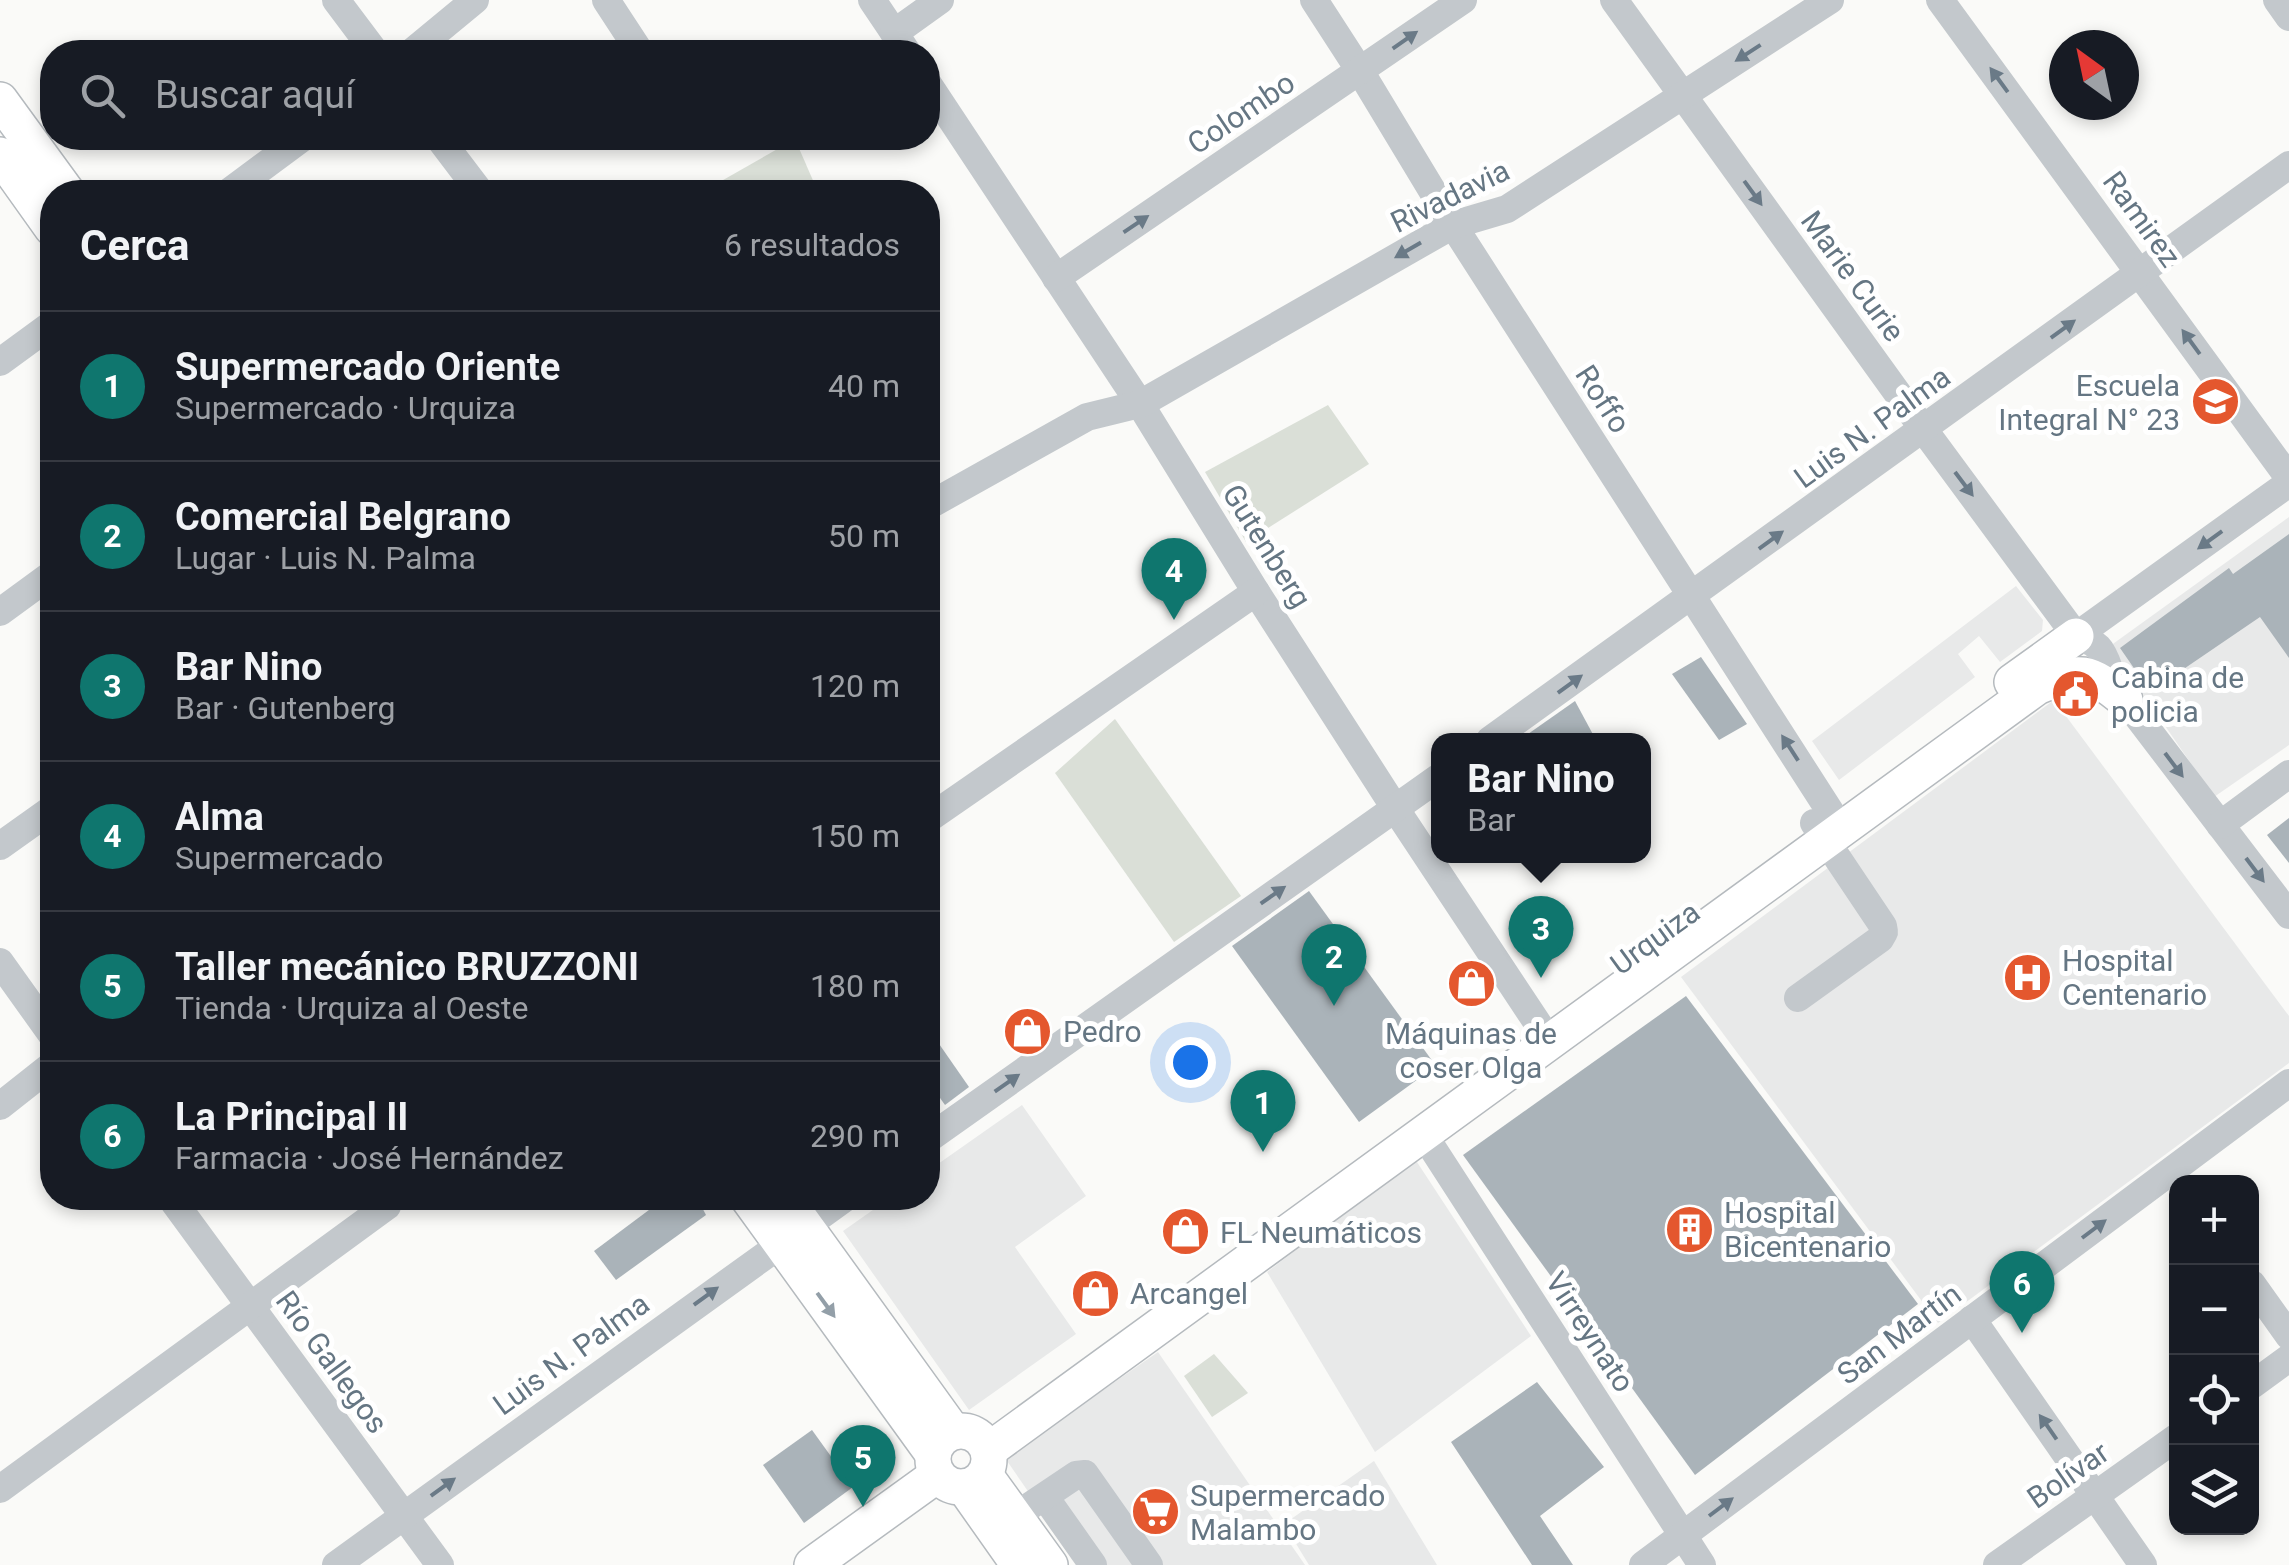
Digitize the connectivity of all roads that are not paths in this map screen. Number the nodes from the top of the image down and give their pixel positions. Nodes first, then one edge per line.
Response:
1 (336, 0) edge
2 (475, 0) edge
3 (606, 0) edge
4 (872, 0) edge
5 (940, 0) edge
6 (1314, 0) edge
7 (1462, 0) edge
8 (1614, 0) edge
9 (1830, 0) edge
10 (1940, 0) edge
11 (2277, 0) edge
12 (2289, 18) edge
13 (366, 40) edge
14 (427, 40) edge
15 (632, 40) edge
16 (898, 40) edge
17 (903, 40) edge
18 (1360, 71) junction
19 (1683, 95) junction
20 (0, 100) edge
21 (940, 102) edge
22 (286, 150) edge
23 (448, 150) edge
24 (0, 155) edge
25 (2289, 165) edge
26 (58, 180) edge
27 (245, 180) edge
28 (471, 180) edge
29 (40, 211) edge
30 (1453, 225) junction
31 (2141, 272) junction
32 (1056, 278) junction
33 (40, 333) edge
34 (0, 362) edge
35 (1140, 404) junction
36 (1924, 430) junction
37 (2289, 480) edge
38 (940, 499) edge
39 (40, 583) edge
40 (1256, 592) junction
41 (1692, 597) junction
42 (0, 612) edge
43 (2076, 636) junction
44 (2124, 700) junction
45 (1500, 733) edge
46 (2289, 774) edge
47 (1431, 783) edge
48 (1396, 808) junction
49 (940, 811) edge
50 (40, 818) edge
51 (2220, 824) junction
52 (1829, 826) junction
53 (0, 846) edge
54 (1431, 861) edge
55 (1432, 863) edge
56 (2289, 915) edge
57 (0, 962) edge
58 (1798, 998) dead end
59 (40, 1019) edge
60 (1544, 1033) junction
61 (40, 1074) edge
62 (2289, 1083) edge
63 (0, 1106) edge
64 (940, 1131) edge
65 (1424, 1135) junction
66 (2176, 1175) edge
67 (2169, 1181) edge
68 (180, 1210) edge
69 (383, 1210) edge
70 (817, 1210) edge
71 (790, 1222) edge
72 (2259, 1294) edge
73 (252, 1306) junction
74 (1972, 1319) junction
75 (2289, 1336) edge
76 (2289, 1358) edge
77 (2259, 1380) edge
78 (2169, 1443) edge
79 (963, 1458) junction
80 (0, 1489) edge
81 (1044, 1496) junction
82 (2095, 1496) junction
83 (404, 1516) junction
84 (1015, 1516) junction
85 (1682, 1536) junction
86 (336, 1565) edge
87 (440, 1565) edge
88 (812, 1565) edge
89 (1018, 1565) edge
90 (1050, 1565) edge
91 (1093, 1565) edge
92 (1149, 1565) edge
93 (1643, 1565) edge
94 (1702, 1565) edge
95 (1998, 1565) edge
96 (2144, 1565) edge

1 - 13 street
2 - 14 street
3 - 15 street
4 - 16 street
5 - 17 street
6 - 18 street, Roffo
18 -> 7 street, Colombo
8 - 19 street, Marie Curie
9 -> 19 street, Rivadavia
31 -> 10 street, Ramirez
11 - 12 street
18 - 30 street, Roffo
32 -> 18 street, Colombo
19 - 30 street, Rivadavia
19 -> 36 street, Marie Curie
20 - 26 main road
21 - 32 street, Gutenberg
22 - 27 street
23 - 28 street
24 - 29 main road
25 - 31 street, Luis N. Palma
30 -> 35 street, Rivadavia
30 - 41 street, Roffo
36 -> 31 street, Luis N. Palma
37 -> 31 street, Ramirez
32 - 35 street, Gutenberg
33 - 34 street
35 - 38 street, Rivadavia
35 - 40 street, Gutenberg
41 -> 36 street, Luis N. Palma
36 -> 43 street, Marie Curie
37 -> 43 street, Urquiza
39 - 42 street
40 - 48 street, Gutenberg
40 - 49 street
45 -> 41 street, Luis N. Palma
52 -> 41 street, Roffo
43 - 44 street, Marie Curie
43 - 52 main road, Urquiza
44 -> 51 street, Marie Curie
44 - 52 main road, Urquiza
46 - 51 street
47 - 48 street
48 - 54 street, Gutenberg
64 -> 48 street
50 - 53 street
51 -> 56 street, Marie Curie
52 - 58 street, Roffo
52 - 60 main road, Urquiza
55 - 60 street, Gutenberg
57 - 59 street
60 - 65 main road, Urquiza
60 - 79 main road, Urquiza
61 - 63 street
62 - 66 street, San Martín
65 - 79 main road, Urquiza
65 - 85 street, Virreynato
74 -> 67 street, San Martín
68 - 73 street, Río Gallegos
69 - 73 street
70 - 71 street, Luis N. Palma
71 - 79 main road
83 -> 71 street, Luis N. Palma
72 - 75 street
73 - 80 street
73 - 83 street, Río Gallegos
82 -> 74 street
85 -> 74 street, San Martín
76 - 77 street
78 - 82 street, Bolívar
79 - 84 main road
79 - 88 main road
79 - 89 main road
81 - 84 street
81 - 91 street
81 - 92 street
82 - 95 street, Bolívar
82 - 96 street
83 - 86 street, Luis N. Palma
83 - 87 street, Río Gallegos
84 - 90 main road
85 - 93 street, San Martín
85 - 94 street, Virreynato

